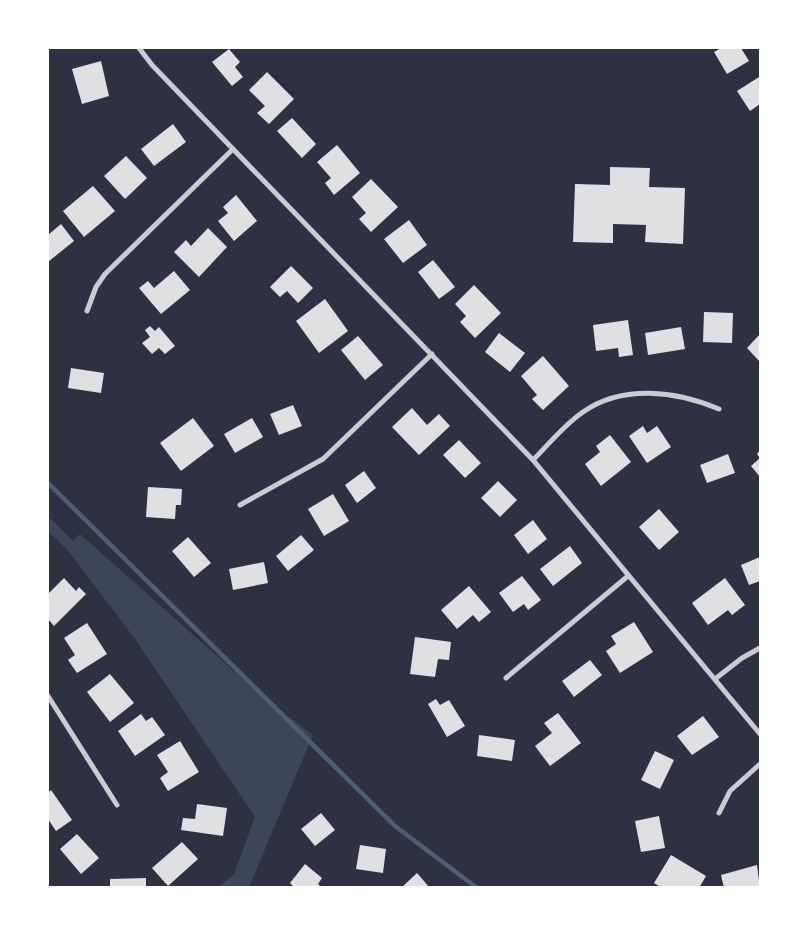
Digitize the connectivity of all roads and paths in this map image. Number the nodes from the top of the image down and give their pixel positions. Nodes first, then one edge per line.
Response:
1 (139, 48) edge
2 (233, 149) junction
3 (87, 311) dead end
4 (432, 354) junction
5 (719, 409) dead end
6 (533, 460) junction
7 (240, 505) dead end
8 (628, 576) junction
9 (760, 648) edge
10 (506, 678) dead end
11 (715, 679) junction
12 (48, 698) edge
13 (760, 734) edge
14 (760, 764) edge
15 (117, 805) dead end
16 (719, 813) dead end

1 - 2 street
2 - 3 street
2 - 4 street
4 - 6 street
4 - 7 street
5 - 6 street
6 - 8 street
8 - 10 street
8 - 11 street
9 - 11 street
11 - 13 street
12 - 15 street
14 - 16 street

